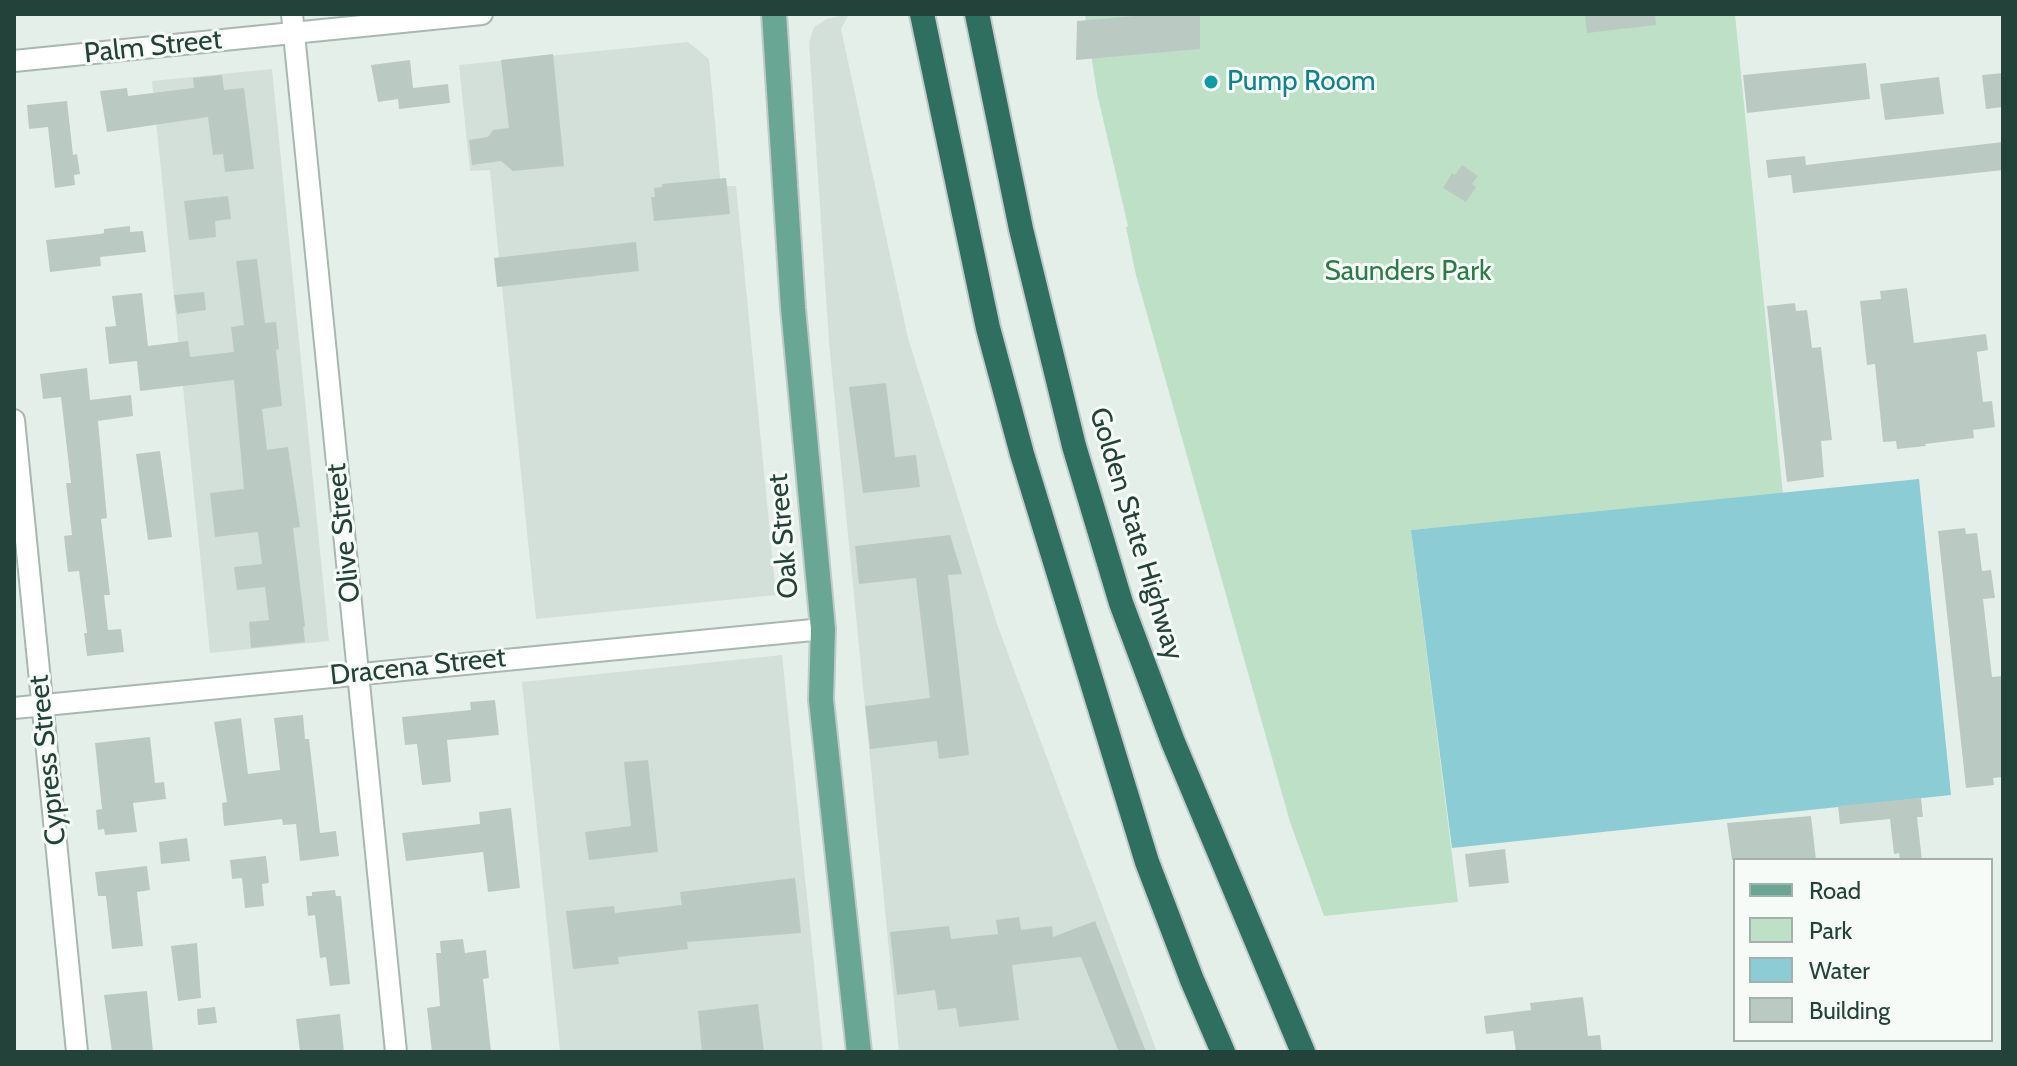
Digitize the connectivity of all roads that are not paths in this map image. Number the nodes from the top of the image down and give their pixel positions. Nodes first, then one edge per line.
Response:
1 (482, 14) edge
2 (774, 14) edge
3 (922, 14) edge
4 (977, 14) edge
5 (293, 24) edge
6 (14, 61) edge
7 (14, 420) edge
8 (823, 629) junction
9 (358, 673) junction
10 (42, 705) junction
11 (14, 708) edge
12 (77, 1052) edge
13 (396, 1052) edge
14 (859, 1052) edge
15 (1223, 1052) edge
16 (1303, 1052) edge

1 - 5 street, Palm Street
2 - 8 main road, Oak Street
3 - 15 highway
4 - 16 highway, Golden State Highway
5 - 6 street, Palm Street
5 - 9 street, Olive Street
7 - 10 street, Cypress Street
8 - 9 street, Dracena Street
8 - 14 main road, Oak Street
9 - 10 street, Dracena Street
9 - 13 street, Olive Street
10 - 11 street, Dracena Street
10 - 12 street, Cypress Street

